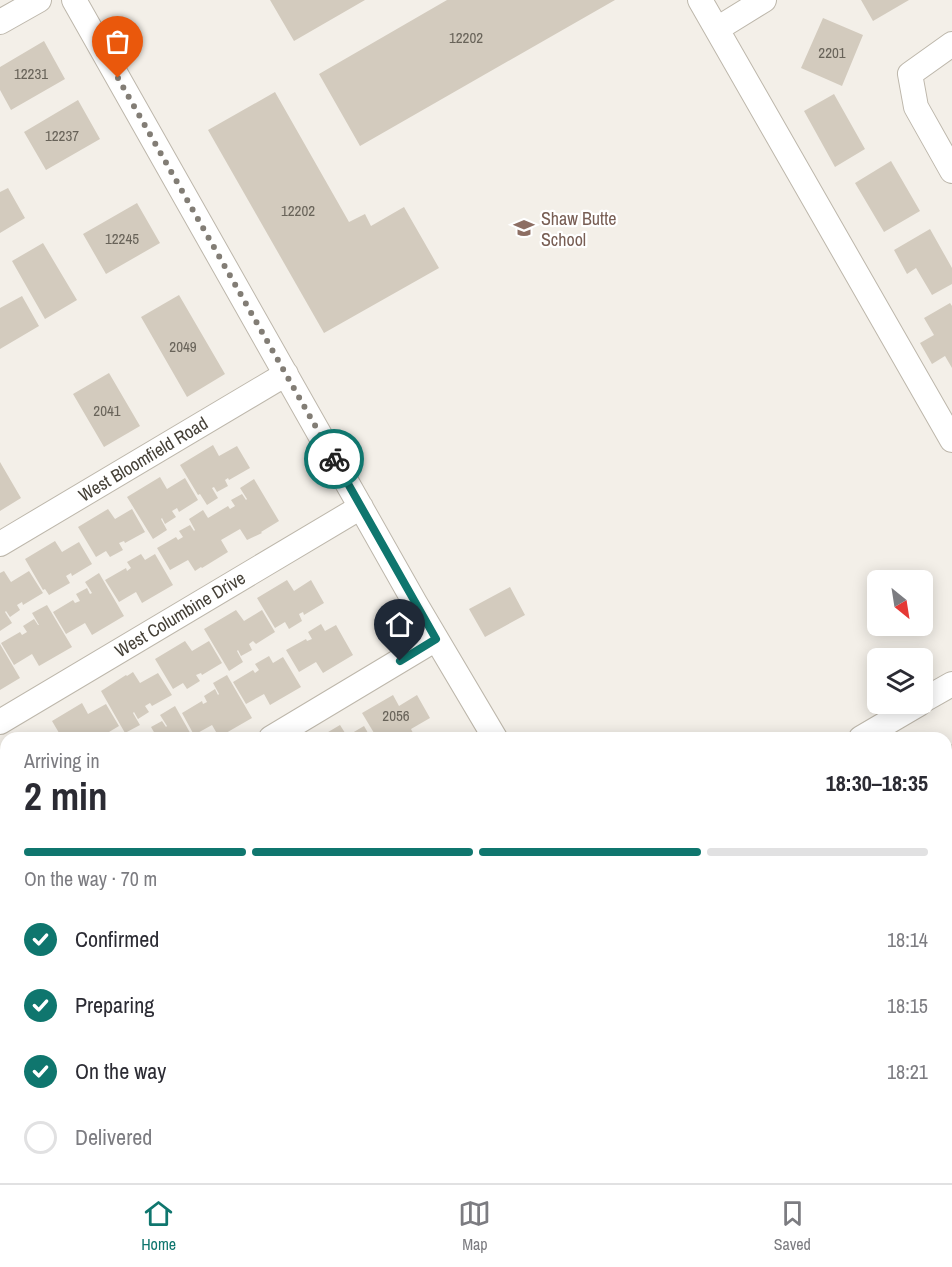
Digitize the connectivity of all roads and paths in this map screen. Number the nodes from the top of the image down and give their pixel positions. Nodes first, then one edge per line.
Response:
1 (39, 0) edge
2 (74, 0) edge
3 (700, 0) edge
4 (764, 0) edge
5 (0, 22) edge
6 (717, 29) junction
7 (952, 44) edge
8 (952, 171) edge
9 (286, 374) junction
10 (952, 440) edge
11 (361, 507) junction
12 (0, 544) edge
13 (436, 639) junction
14 (952, 684) edge
15 (933, 695) edge
16 (902, 714) edge
17 (0, 722) edge
18 (281, 732) edge
19 (491, 732) edge
20 (871, 732) edge

1 - 5 street
2 - 9 street
3 - 6 street
4 - 6 street
6 - 10 street
7 - 8 street
9 - 11 street
9 - 12 street, West Bloomfield Road
11 - 13 street
11 - 17 street, West Columbine Drive
13 - 18 street
13 - 19 street
14 - 15 street
16 - 20 street

